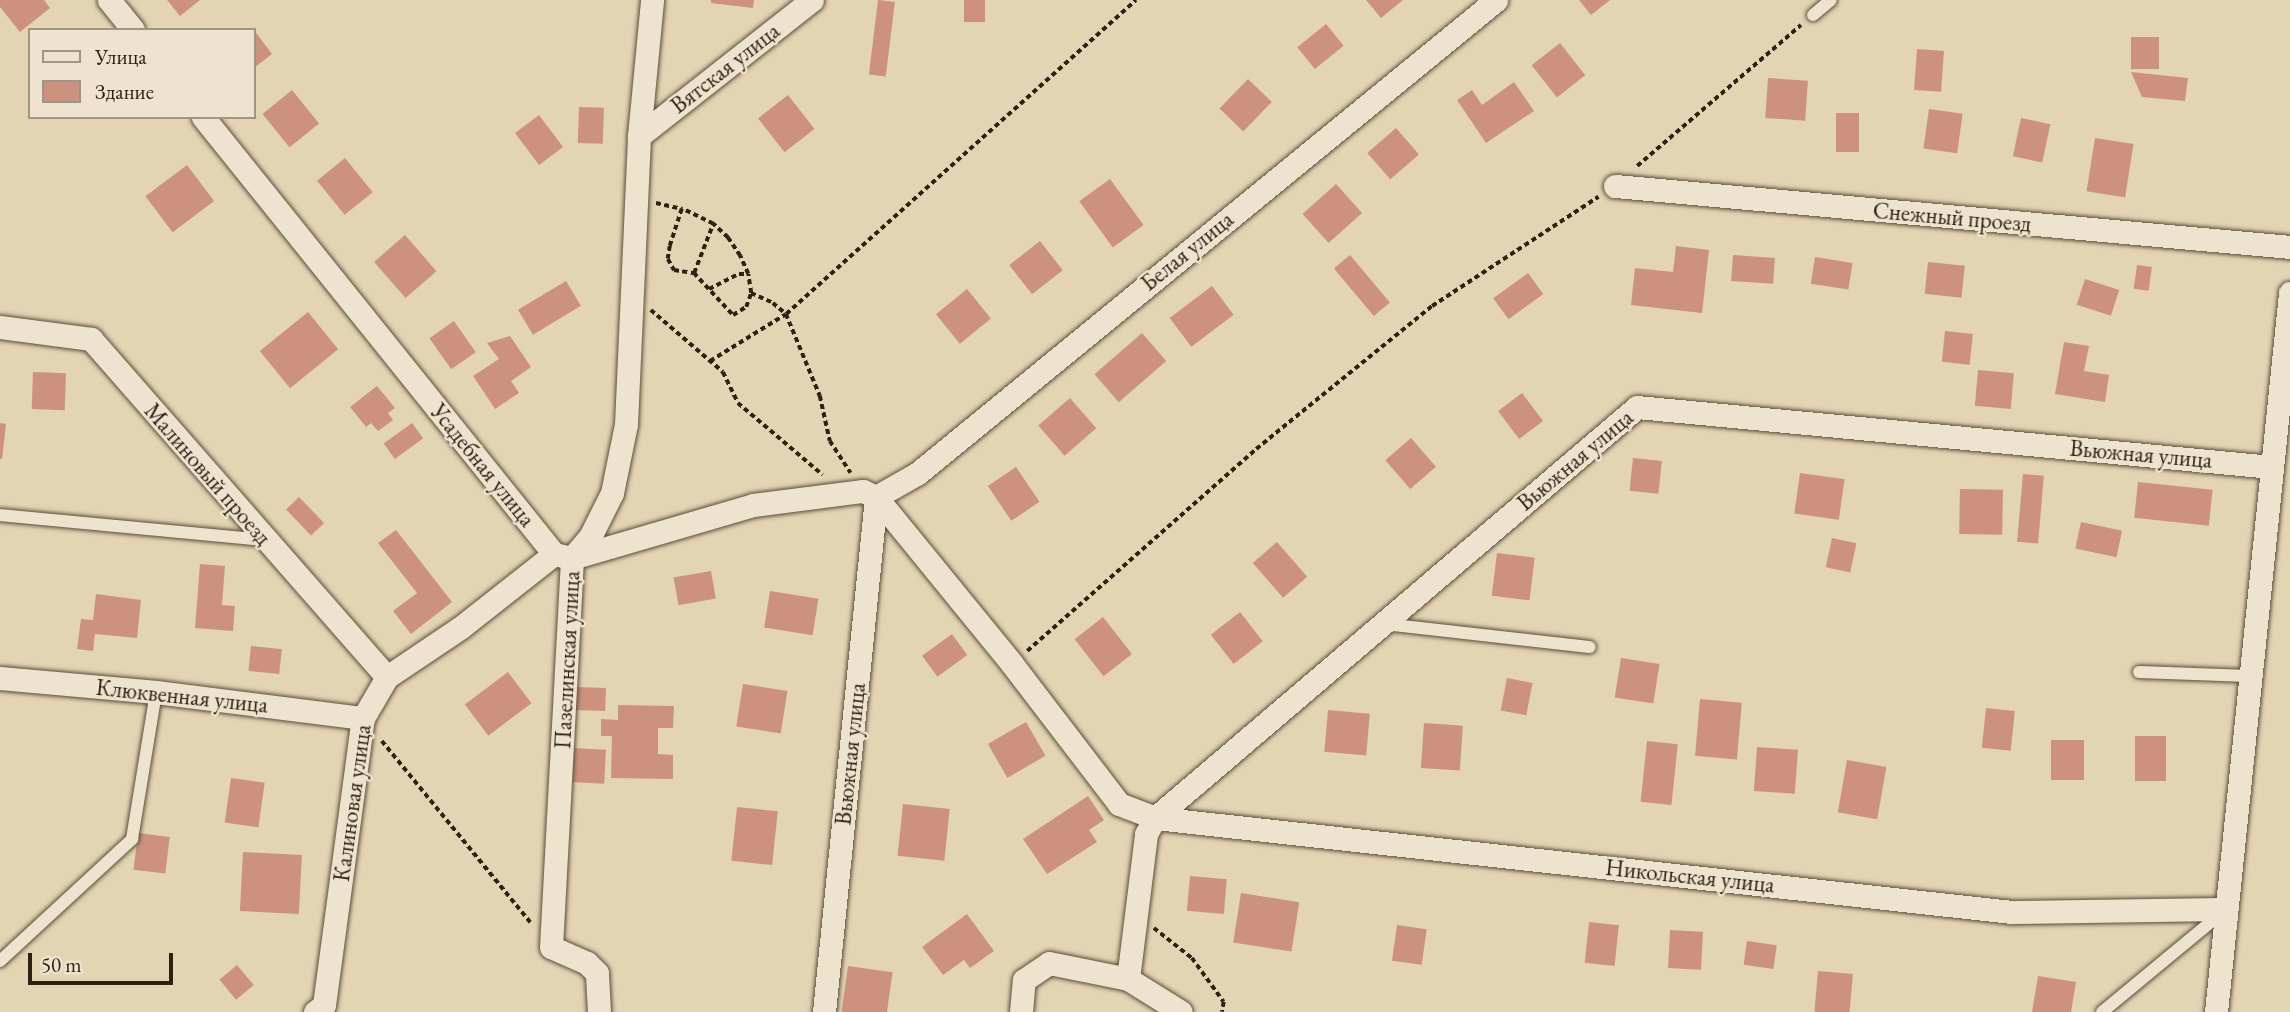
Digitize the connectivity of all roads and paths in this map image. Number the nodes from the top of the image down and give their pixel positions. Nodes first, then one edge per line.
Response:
1 (109, 0) edge
2 (652, 0) edge
3 (812, 0) edge
4 (1136, 0) edge
5 (1496, 0) edge
6 (1831, 0) edge
7 (1814, 15) joint
8 (131, 28) edge
9 (205, 119) edge
10 (639, 136) junction
11 (1615, 186) junction
12 (650, 201) dead end
13 (682, 209) junction
14 (713, 224) junction
15 (2290, 247) edge
16 (694, 273) junction
17 (748, 274) junction
18 (709, 289) junction
19 (751, 293) junction
20 (2290, 293) edge
21 (631, 298) junction
22 (786, 314) junction
23 (0, 327) edge
24 (710, 361) junction
25 (2272, 467) junction
26 (861, 494) junction
27 (0, 515) edge
28 (264, 540) junction
29 (563, 556) junction
30 (1380, 624) junction
31 (1590, 647) dead end
32 (1013, 664) junction
33 (2139, 672) dead end
34 (2250, 676) junction
35 (387, 677) junction
36 (0, 678) edge
37 (156, 692) junction
38 (363, 718) junction
39 (1155, 818) junction
40 (2226, 909) junction
41 (1136, 914) junction
42 (551, 947) junction
43 (0, 961) edge
44 (1128, 979) junction
45 (315, 1012) edge
46 (599, 1012) edge
47 (824, 1012) edge
48 (1021, 1012) edge
49 (1181, 1012) edge
50 (1222, 1012) edge
51 (2102, 1012) edge
52 (2216, 1012) edge

1 - 8 street
2 - 10 street, Пазелинская улица
3 - 10 street, Вятская улица
4 - 22 path
5 - 26 street, Белая улица
6 - 7 lane
7 - 11 path
9 - 29 street, Усадебная улица
10 - 21 street, Пазелинская улица
11 - 15 street, Снежный проезд
11 - 32 path
12 - 13 path
13 - 14 path
13 - 16 path
14 - 16 path
14 - 17 path
16 - 18 path
17 - 18 path
17 - 19 path
18 - 19 path
19 - 22 path
20 - 25 street
21 - 24 path
21 - 29 street, Пазелинская улица
22 - 24 path
22 - 26 path
23 - 28 street, Малиновый проезд
24 - 26 path
25 - 30 street, Вьюжная улица
25 - 34 street
26 - 29 street
26 - 32 street, Никольская улица
26 - 47 street, Вьюжная улица
27 - 28 lane
28 - 35 street, Малиновый проезд
29 - 35 street, Калиновая улица
29 - 42 street, Пазелинская улица
30 - 31 lane
30 - 39 street, Вьюжная улица
32 - 39 street, Никольская улица
33 - 34 lane
34 - 40 street
35 - 38 street, Калиновая улица
36 - 37 street, Клюквенная улица
37 - 38 street, Клюквенная улица
37 - 43 lane
38 - 42 path
38 - 45 street, Калиновая улица
39 - 40 street, Никольская улица
39 - 41 street
40 - 51 lane
40 - 52 street
41 - 44 street
41 - 50 path
42 - 46 street
44 - 48 street
44 - 49 street

